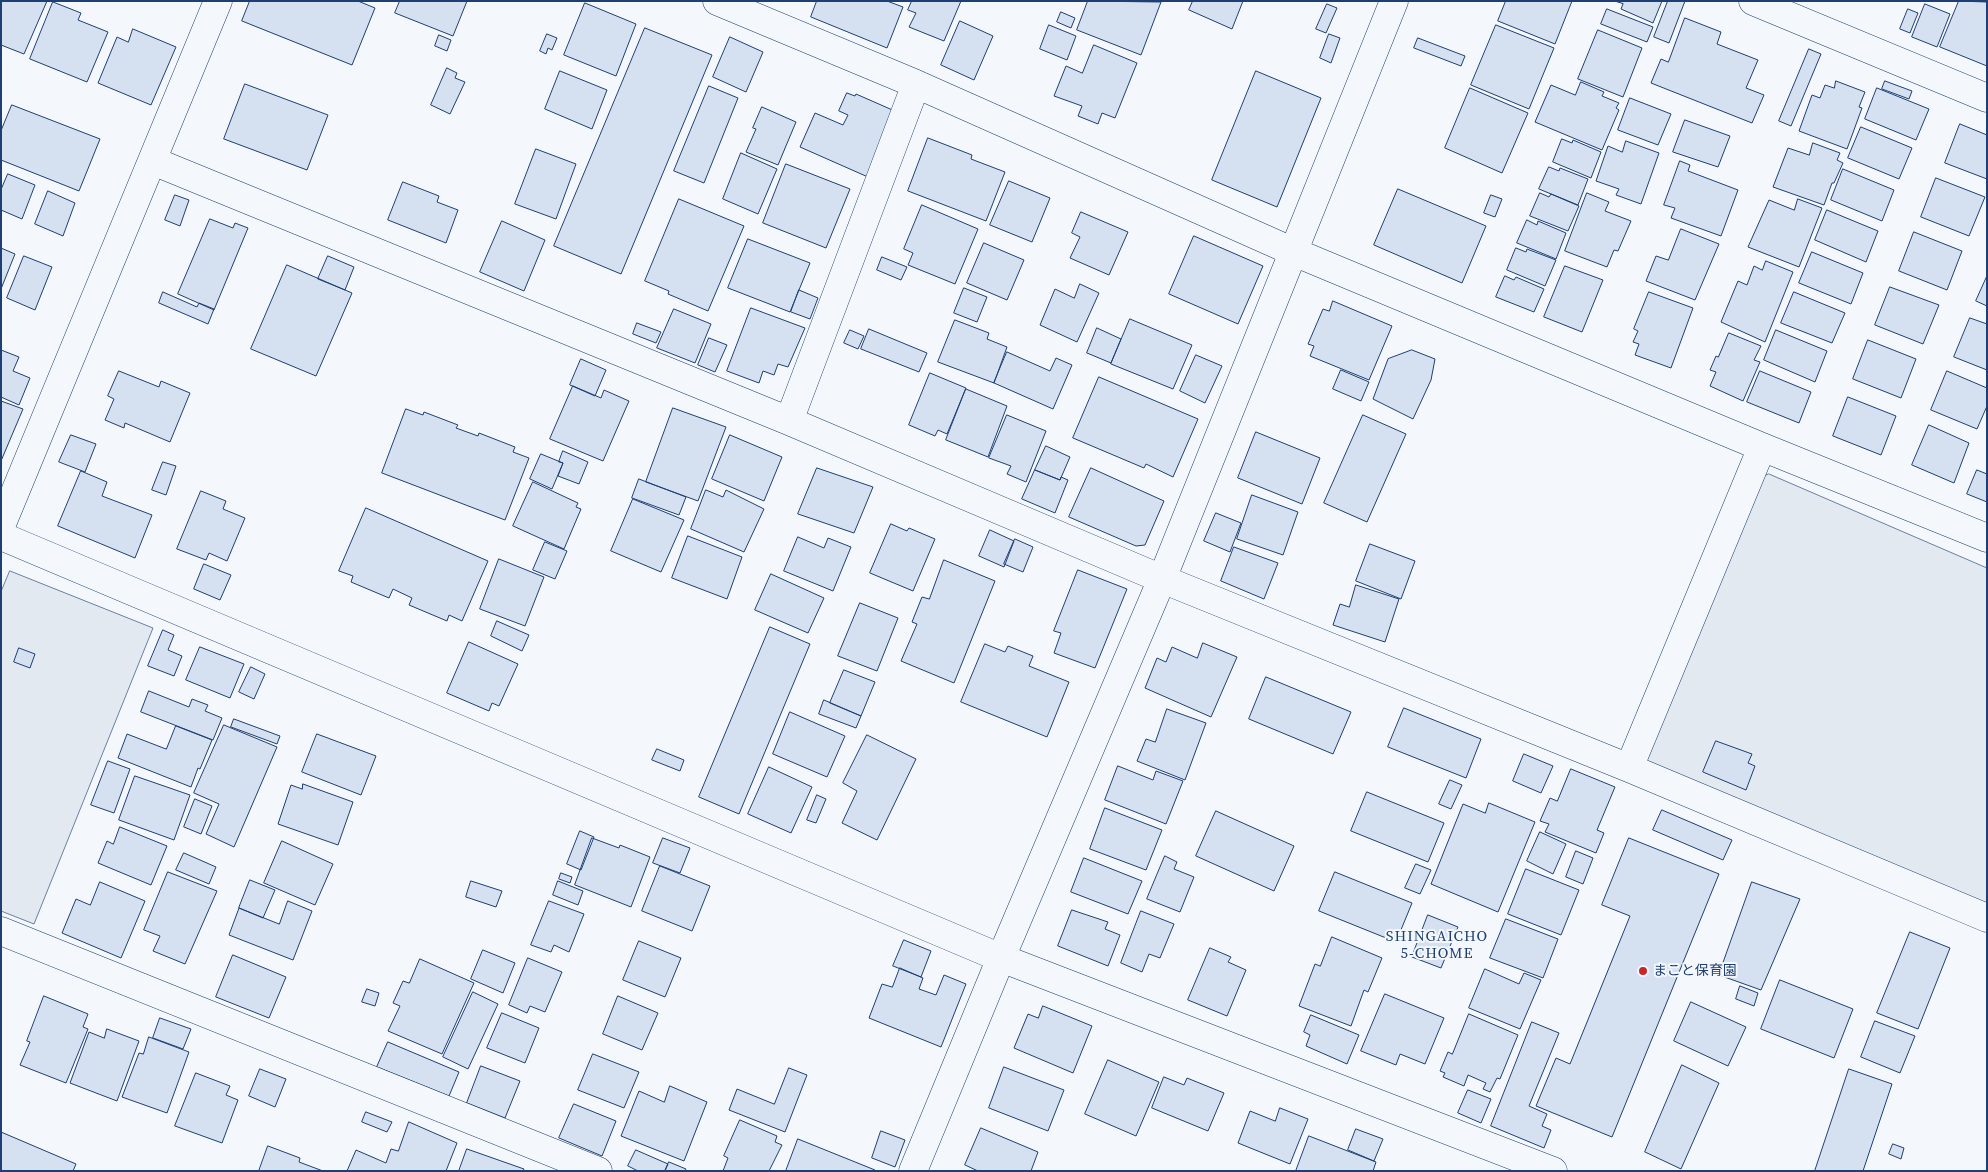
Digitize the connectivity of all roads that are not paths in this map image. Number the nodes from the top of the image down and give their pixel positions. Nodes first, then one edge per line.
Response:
1 (218, 1) edge
2 (717, 1) edge
3 (1394, 1) edge
4 (1753, 1) edge
5 (916, 84) junction
6 (1987, 98) edge
7 (153, 161) junction
8 (1294, 252) junction
9 (789, 421) junction
10 (1762, 447) junction
11 (1, 526) edge
12 (1, 536) edge
13 (1987, 538) edge
14 (1162, 579) junction
15 (1629, 768) junction
16 (1987, 918) edge
17 (1, 931) edge
18 (1001, 958) junction
19 (598, 1171) edge
20 (913, 1171) edge
21 (1553, 1171) edge

1 - 7 street
2 - 5 street
3 - 8 street
4 - 6 street
5 - 8 street
5 - 9 street
7 - 9 street
7 - 11 street
8 - 10 street
8 - 14 street
9 - 14 street
10 - 13 street
10 - 15 street
12 - 18 street
14 - 15 street
14 - 18 street
15 - 16 street
17 - 19 street
18 - 20 street
18 - 21 street

